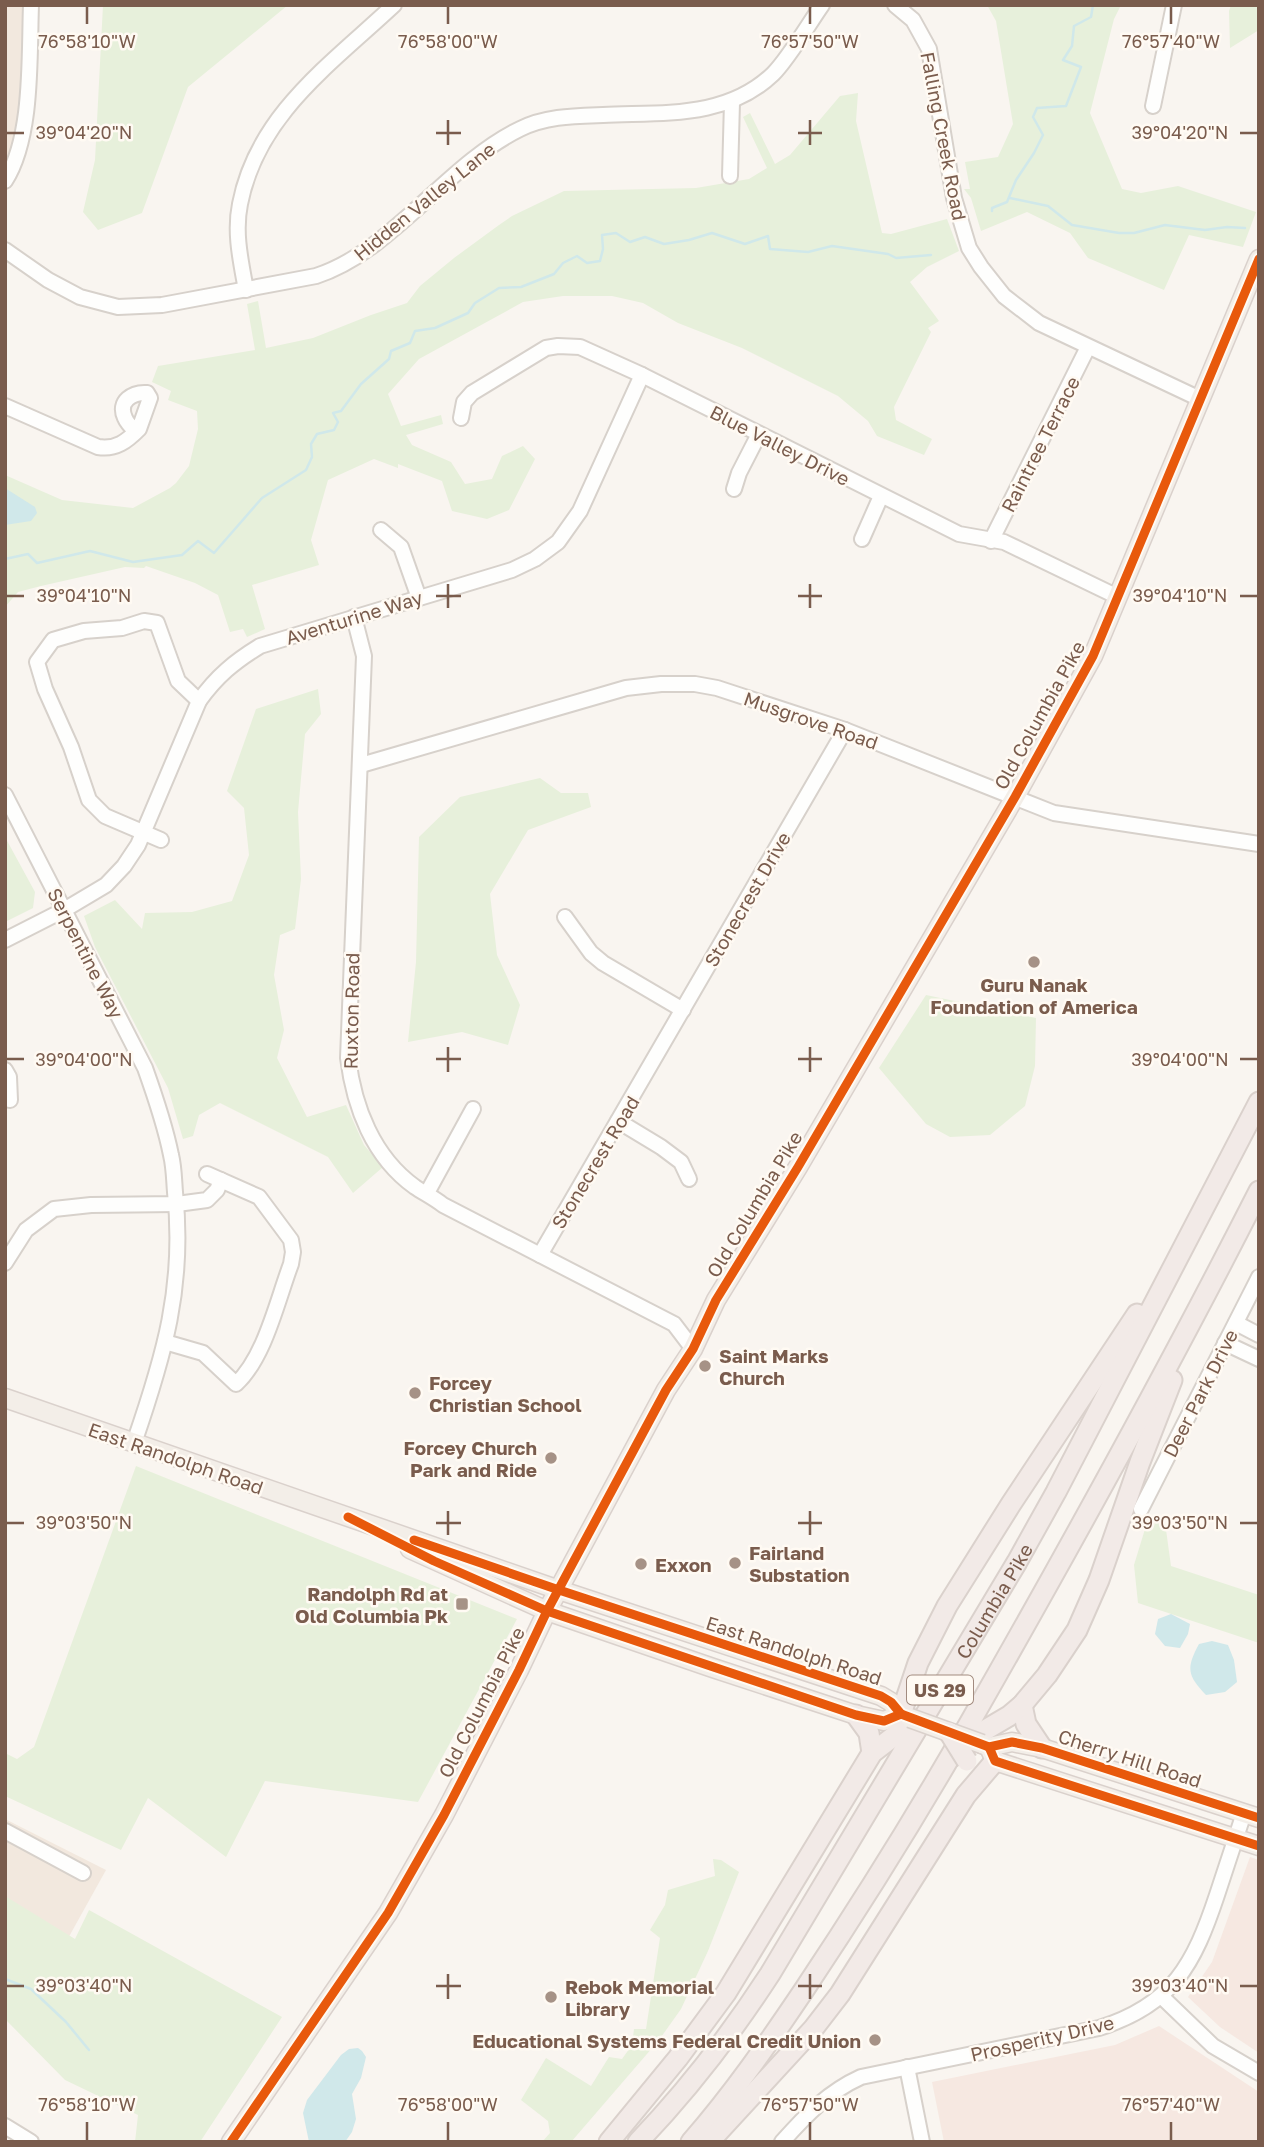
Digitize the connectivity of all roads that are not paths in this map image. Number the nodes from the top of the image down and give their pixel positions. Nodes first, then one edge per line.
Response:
1 (31, 5) edge
2 (394, 5) edge
3 (822, 5) edge
4 (895, 5) edge
5 (1174, 5) edge
6 (732, 102) junction
7 (1153, 106) dead end
8 (730, 176) dead end
9 (5, 181) edge
10 (5, 250) edge
11 (1259, 259) edge
12 (246, 290) junction
13 (1088, 347) junction
14 (642, 375) junction
15 (1200, 399) junction
16 (5, 406) edge
17 (461, 418) dead end
18 (136, 432) dead end
19 (759, 434) junction
20 (734, 489) dead end
21 (881, 496) junction
22 (381, 530) dead end
23 (862, 539) dead end
24 (991, 541) junction
25 (1118, 597) junction
26 (419, 598) junction
27 (354, 617) junction
28 (199, 701) junction
29 (845, 730) junction
30 (361, 765) junction
31 (5, 794) edge
32 (1015, 797) junction
33 (143, 831) junction
34 (161, 840) dead end
35 (1259, 844) edge
36 (65, 910) junction
37 (565, 917) dead end
38 (5, 940) edge
39 (683, 1010) junction
40 (650, 1069) joint
41 (5, 1070) edge
42 (10, 1100) dead end
43 (1259, 1102) edge
44 (473, 1109) dead end
45 (618, 1121) junction
46 (207, 1174) dead end
47 (689, 1179) dead end
48 (222, 1180) junction
49 (1259, 1191) edge
50 (427, 1193) junction
51 (177, 1204) junction
52 (1203, 1213) junction
53 (540, 1255) junction
54 (5, 1263) edge
55 (1259, 1278) edge
56 (1203, 1300) junction
57 (1236, 1323) junction
58 (1259, 1335) edge
59 (165, 1342) junction
60 (1224, 1343) junction
61 (693, 1349) junction
62 (1259, 1359) edge
63 (5, 1398) edge
64 (134, 1443) junction
65 (1141, 1509) dead end
66 (348, 1517) junction
67 (559, 1590) junction
68 (547, 1611) junction
69 (1021, 1705) junction
70 (856, 1715) junction
71 (908, 1720) junction
72 (949, 1732) junction
73 (984, 1748) junction
74 (1042, 1748) junction
75 (872, 1753) junction
76 (966, 1795) junction
77 (1251, 1815) edge
78 (5, 1831) edge
79 (1235, 1839) junction
80 (1259, 1846) edge
81 (83, 1873) dead end
82 (1161, 1996) junction
83 (907, 2067) junction
84 (1259, 2073) edge
85 (5, 2126) edge
86 (31, 2142) edge
87 (231, 2142) edge
88 (609, 2142) edge
89 (638, 2142) edge
90 (691, 2142) edge
91 (709, 2142) edge
92 (782, 2142) edge
93 (922, 2142) edge

1 - 9 street
2 - 12 street
3 - 6 street, Hidden Valley Lane
4 - 13 street, Falling Creek Road
5 - 7 street
6 - 8 street
6 - 12 street, Hidden Valley Lane
10 - 12 street, Hidden Valley Lane
11 - 15 main road, Old Columbia Pike
13 - 15 street, Falling Creek Road
13 - 24 street, Raintree Terrace
14 - 17 street, Blue Valley Drive
14 - 19 street, Blue Valley Drive
14 - 26 street, Aventurine Way
15 - 25 main road, Old Columbia Pike
16 - 18 street
19 - 20 street
19 - 21 street, Blue Valley Drive
21 - 23 street
21 - 24 street, Blue Valley Drive
22 - 26 street
24 - 25 street, Blue Valley Drive
25 - 32 main road, Old Columbia Pike
26 - 27 street, Aventurine Way
27 - 28 street, Aventurine Way
27 - 30 street, Ruxton Road
28 - 33 street, Aventurine Way
28 - 33 street
29 - 30 street, Musgrove Road
29 - 32 street, Musgrove Road
29 - 39 street, Stonecrest Drive
30 - 50 street, Ruxton Road
31 - 36 street, Serpentine Way
32 - 35 street, Musgrove Road
32 - 61 main road, Old Columbia Pike
33 - 34 street
33 - 36 street, Aventurine Way
36 - 38 street, Aventurine Way
36 - 51 street, Serpentine Way
37 - 39 street
39 - 40 street, Stonecrest Drive
40 - 45 street, Stonecrest Road
41 - 42 street
43 - 52 highway, Columbia Pike / US 29
44 - 50 street
45 - 47 street
45 - 53 street, Stonecrest Road
46 - 48 street
48 - 51 street
48 - 59 street
49 - 56 highway, Columbia Pike / US 29
50 - 53 street, Ruxton Road
51 - 54 street
51 - 59 street, Serpentine Way
52 - 71 highway
52 - 89 highway, Columbia Pike / US 29
53 - 61 street, Ruxton Road
55 - 57 street, Deer Park Drive
56 - 69 highway
56 - 90 highway, Columbia Pike / US 29
57 - 58 street
57 - 60 street, Deer Park Drive
59 - 64 street, Serpentine Way
60 - 62 street
60 - 65 street, Deer Park Drive
61 - 67 main road, Old Columbia Pike
63 - 64 main road, East Randolph Road
64 - 66 main road, East Randolph Road
66 - 67 main road, East Randolph Road
66 - 68 main road, East Randolph Road
67 - 68 main road, Old Columbia Pike
67 - 71 main road, East Randolph Road
68 - 70 main road, East Randolph Road
68 - 87 main road, Old Columbia Pike
69 - 73 highway
69 - 74 highway
70 - 71 main road, East Randolph Road
70 - 75 highway
71 - 72 main road, Cherry Hill Road, bridge
71 - 75 highway
72 - 73 main road, Cherry Hill Road, bridge
72 - 76 highway, bridge
73 - 74 main road, Cherry Hill Road
73 - 76 highway
73 - 79 main road, Cherry Hill Road
74 - 77 main road, Cherry Hill Road
75 - 88 highway
76 - 91 highway
77 - 79 street, Prosperity Drive
78 - 81 street
79 - 80 main road, Cherry Hill Road
79 - 82 street, Prosperity Drive
82 - 83 street, Prosperity Drive
82 - 84 street
83 - 92 street, Prosperity Drive
83 - 93 street
85 - 86 street

